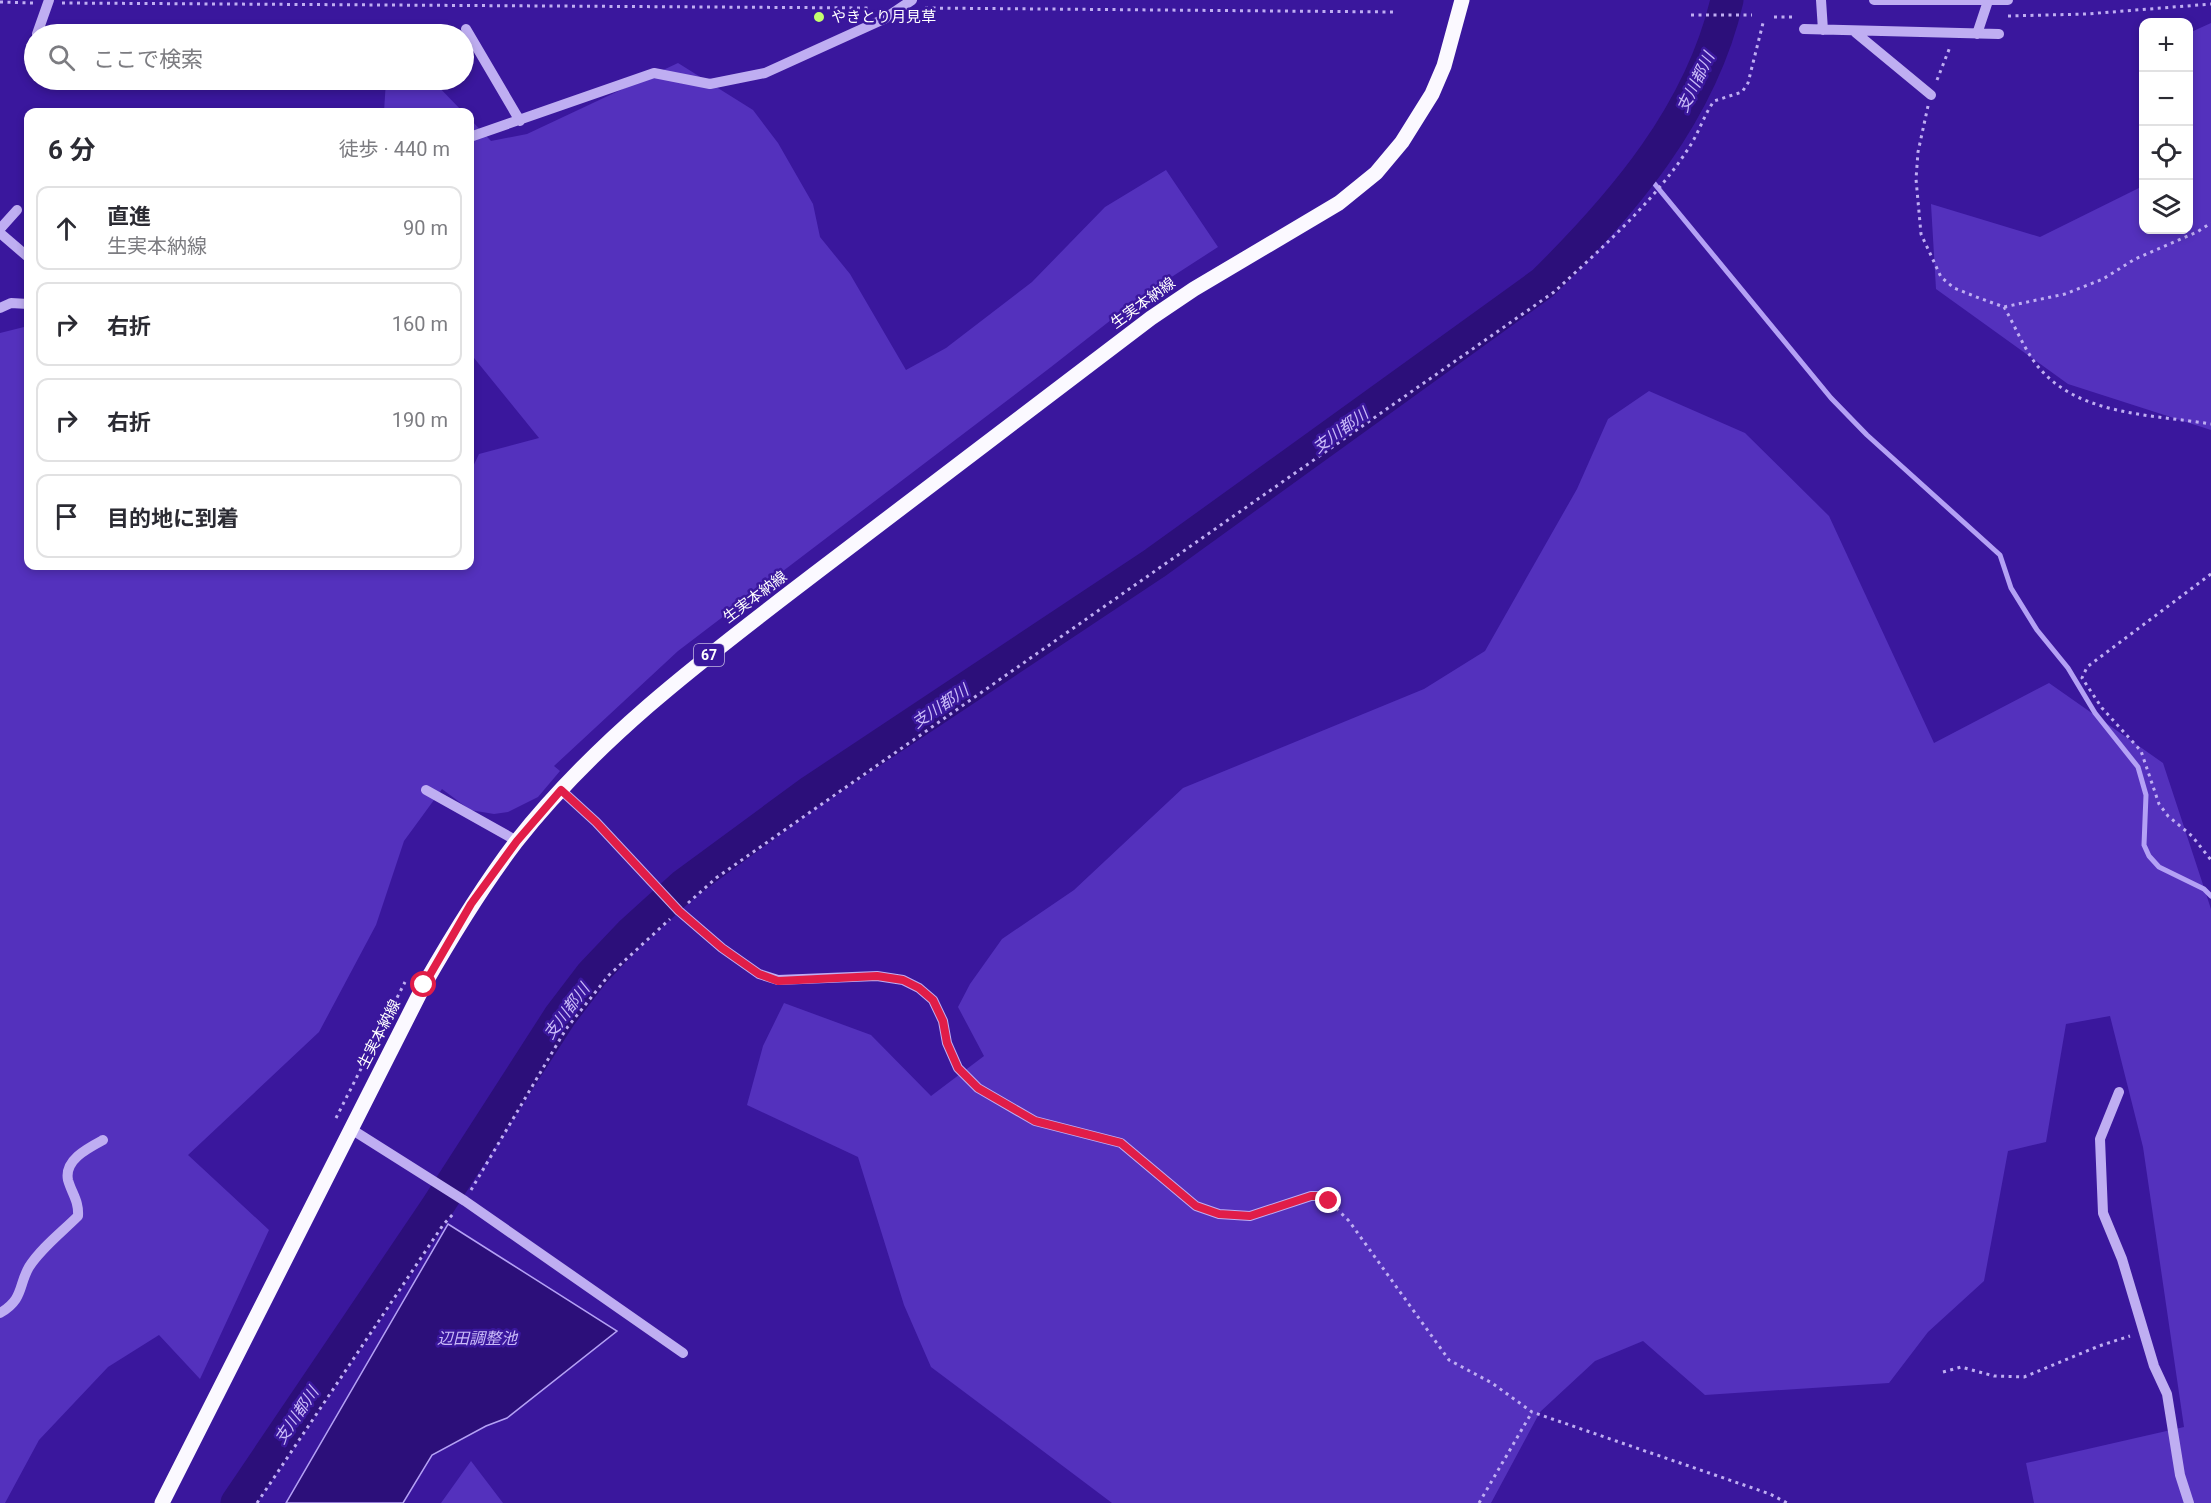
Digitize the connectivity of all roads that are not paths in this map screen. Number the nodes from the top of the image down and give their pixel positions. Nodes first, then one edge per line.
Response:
1 (912, 0) edge
2 (1462, 0) edge
3 (1821, 0) edge
4 (1874, 0) edge
5 (2008, 0) edge
6 (1988, 1) edge
7 (50, 2) edge
8 (41, 24) edge
9 (1804, 29) dead end
10 (1823, 30) junction
11 (1856, 33) junction
12 (1977, 34) junction
13 (1999, 34) dead end
14 (474, 43) edge
15 (1931, 95) road end
16 (520, 121) junction
17 (474, 136) edge
18 (16, 210) dead end
19 (0, 231) edge
20 (24, 253) edge
21 (24, 304) edge
22 (0, 308) edge
23 (426, 790) dead end
24 (561, 790) junction
25 (517, 841) junction
26 (2119, 1092) dead end
27 (351, 1129) junction
28 (103, 1140) dead end
29 (1320, 1196) road end
30 (0, 1313) edge
31 (683, 1353) dead end
32 (162, 1503) edge
33 (2189, 1503) edge

1 - 16 street
2 - 24 main road, 生実本納線 / 67
3 - 10 street
4 - 6 street
5 - 6 street
6 - 12 street
7 - 8 street
9 - 10 street
10 - 11 street
11 - 12 street
11 - 15 street
12 - 13 street
14 - 16 street
16 - 17 street
18 - 19 street
19 - 20 street
21 - 22 street
23 - 25 street
24 - 25 main road, 生実本納線 / 67
24 - 29 street
25 - 27 main road, 生実本納線 / 67
26 - 33 street
27 - 31 street
27 - 32 main road, 生実本納線 / 67
28 - 30 street

